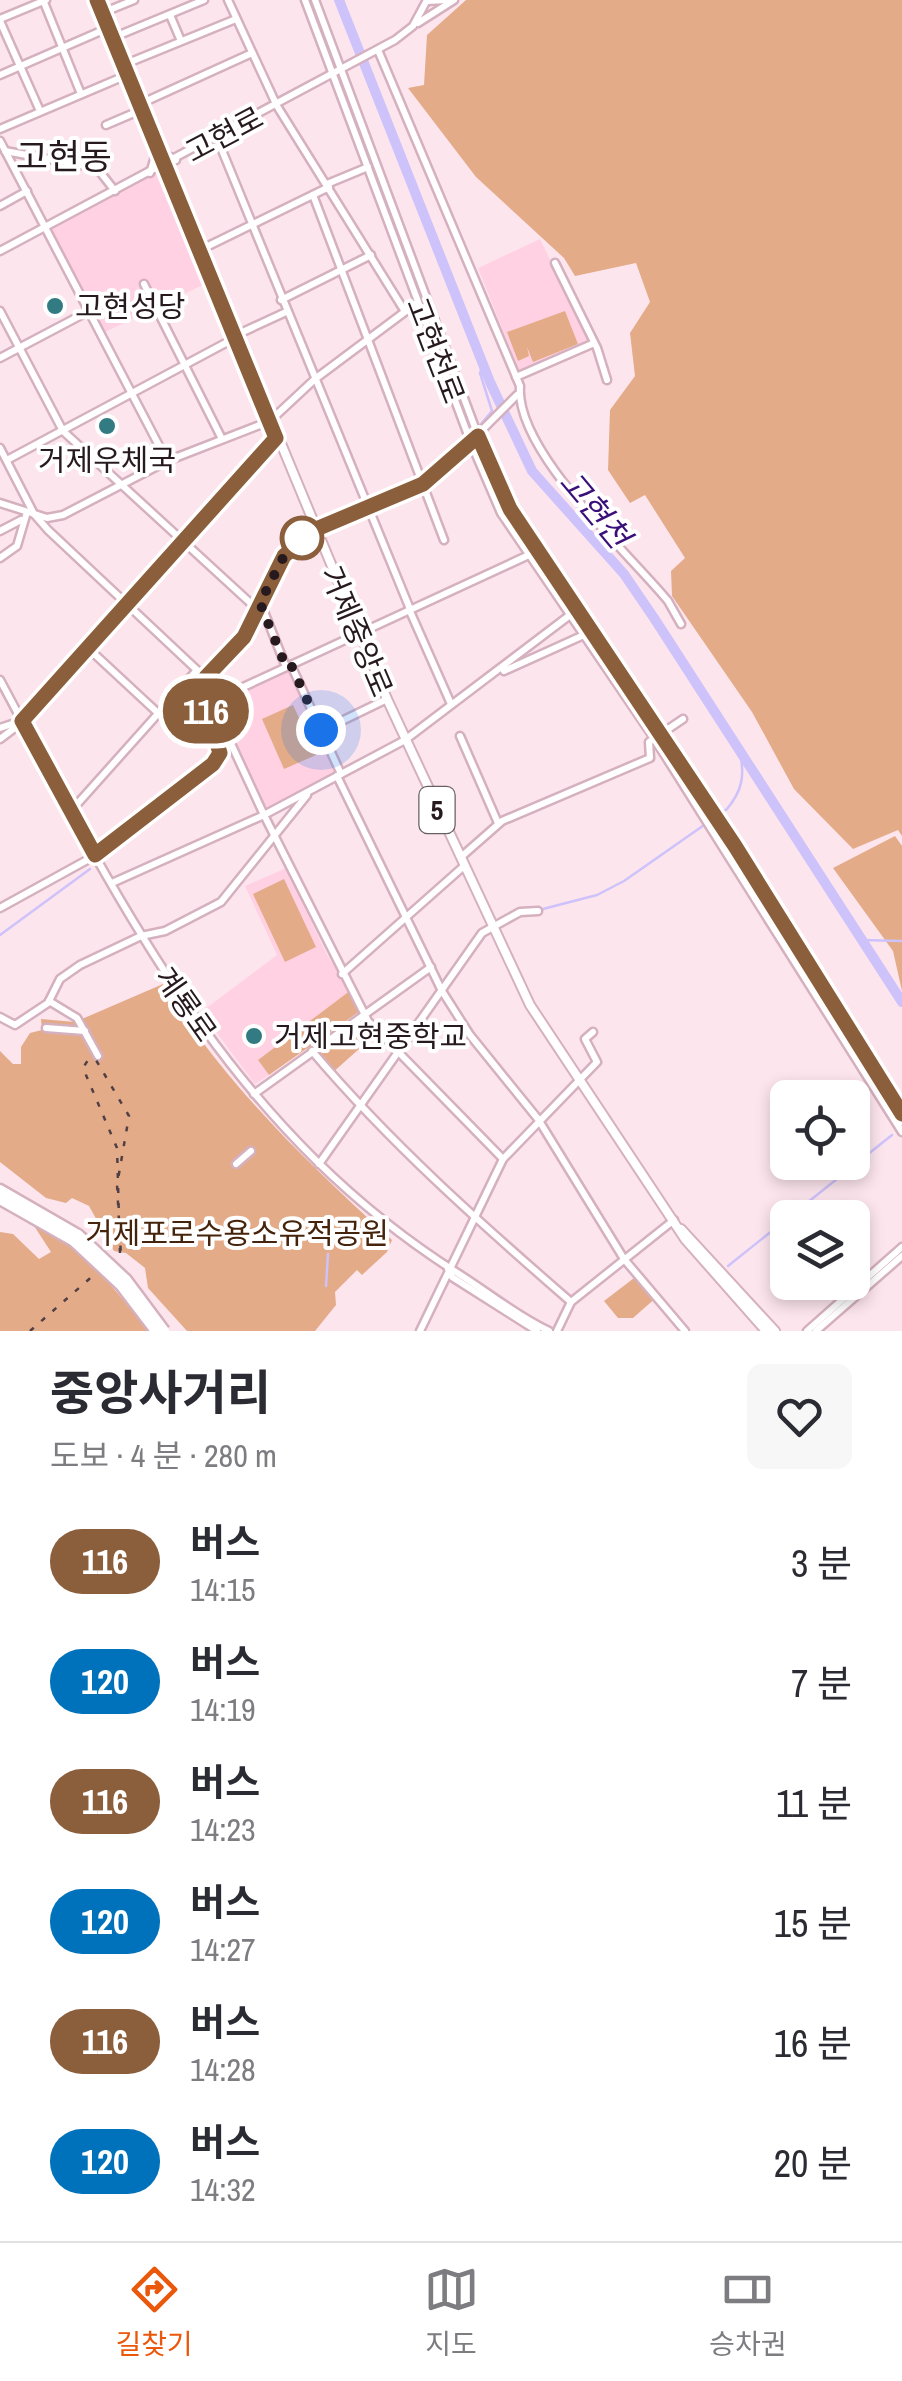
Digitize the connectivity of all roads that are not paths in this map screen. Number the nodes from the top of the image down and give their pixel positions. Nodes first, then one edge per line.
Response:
1 (45, 0) edge
2 (97, 0) edge
3 (134, 0) edge
4 (204, 0) edge
5 (228, 0) edge
6 (305, 0) edge
7 (315, 0) edge
8 (427, 0) edge
9 (451, 0) edge
10 (102, 12) junction
11 (170, 15) junction
12 (236, 19) junction
13 (0, 20) edge
14 (413, 26) junction
15 (108, 28) junction
16 (112, 38) junction
17 (182, 41) junction
18 (62, 48) junction
19 (378, 50) junction
20 (252, 53) junction
21 (20, 67) junction
22 (125, 70) junction
23 (341, 70) junction
24 (0, 76) edge
25 (81, 94) junction
26 (277, 106) junction
27 (140, 108) junction
28 (40, 112) junction
29 (106, 125) dead end
30 (0, 129) edge
31 (217, 138) junction
32 (0, 141) edge
33 (2, 150) edge
34 (158, 150) junction
35 (176, 159) junction
36 (164, 166) junction
37 (368, 168) junction
38 (150, 174) junction
39 (170, 180) junction
40 (328, 185) junction
41 (26, 191) junction
42 (115, 191) junction
43 (313, 194) junction
44 (0, 206) edge
45 (252, 226) junction
46 (46, 227) junction
47 (199, 250) junction
48 (0, 252) edge
49 (371, 255) junction
50 (555, 263) dead end
51 (343, 270) junction
52 (144, 284) dead end
53 (426, 298) junction
54 (281, 300) junction
55 (418, 302) junction
56 (404, 310) junction
57 (0, 311) edge
58 (89, 311) junction
59 (286, 312) junction
60 (234, 337) junction
61 (368, 341) junction
62 (592, 344) junction
63 (20, 348) junction
64 (0, 358) edge
65 (185, 364) junction
66 (516, 377) junction
67 (315, 379) junction
68 (606, 380) dead end
69 (131, 392) junction
70 (517, 395) junction
71 (270, 421) junction
72 (63, 431) junction
73 (480, 433) junction
74 (276, 438) junction
75 (222, 439) junction
76 (470, 443) junction
77 (0, 448) edge
78 (6, 460) junction
79 (167, 461) junction
80 (420, 485) junction
81 (123, 486) junction
82 (0, 504) edge
83 (366, 506) junction
84 (28, 515) junction
85 (314, 530) junction
86 (0, 531) edge
87 (444, 540) dead end
88 (183, 543) junction
89 (531, 554) junction
90 (0, 558) edge
91 (128, 604) junction
92 (259, 607) junction
93 (409, 609) junction
94 (576, 611) junction
95 (681, 624) dead end
96 (358, 632) junction
97 (586, 634) junction
98 (89, 649) junction
99 (289, 666) junction
100 (197, 670) junction
101 (494, 675) junction
102 (0, 680) edge
103 (204, 684) junction
104 (386, 699) junction
105 (214, 701) junction
106 (451, 704) junction
107 (158, 714) junction
108 (683, 719) dead end
109 (22, 721) junction
110 (0, 728) edge
111 (321, 730) junction
112 (460, 736) dead end
113 (657, 736) junction
114 (0, 738) edge
115 (404, 740) junction
116 (339, 775) junction
117 (311, 790) junction
118 (71, 810) junction
119 (264, 815) junction
120 (711, 818) junction
121 (498, 823) junction
122 (276, 838) junction
123 (95, 855) junction
124 (462, 862) junction
125 (112, 884) junction
126 (0, 908) edge
127 (538, 911) dead end
128 (406, 919) junction
129 (491, 926) junction
130 (141, 936) junction
131 (430, 967) junction
132 (342, 974) junction
133 (442, 990) junction
134 (49, 1001) junction
135 (364, 1012) junction
136 (0, 1017) edge
137 (46, 1028) dead end
138 (86, 1032) junction
139 (593, 1032) dead end
140 (312, 1050) junction
141 (397, 1055) junction
142 (98, 1056) dead end
143 (578, 1081) junction
144 (254, 1094) junction
145 (359, 1105) junction
146 (902, 1114) edge
147 (538, 1120) junction
148 (902, 1132) edge
149 (251, 1151) dead end
150 (503, 1159) junction
151 (236, 1164) dead end
152 (319, 1164) junction
153 (0, 1190) edge
154 (0, 1199) edge
155 (472, 1216) junction
156 (674, 1220) junction
157 (681, 1229) junction
158 (76, 1238) junction
159 (902, 1247) edge
160 (902, 1256) edge
161 (624, 1259) junction
162 (448, 1268) junction
163 (572, 1302) junction
164 (752, 1316) junction
165 (156, 1331) edge
166 (164, 1331) edge
167 (420, 1331) edge
168 (537, 1331) edge
169 (549, 1331) edge
170 (557, 1331) edge
171 (685, 1331) edge
172 (758, 1331) edge
173 (766, 1331) edge
174 (775, 1331) edge
175 (807, 1331) edge
176 (816, 1331) edge

1 - 13 street
1 - 18 street
2 - 10 main road, 거제중앙로 / 5
3 - 10 street
4 - 11 street
5 - 12 street
6 - 23 street, 고현천로
7 - 23 street, 고현천로
8 - 9 street
8 - 14 street
9 - 14 street
10 - 15 main road, 거제중앙로 / 5
11 - 16 street
11 - 17 street
12 - 17 street
12 - 20 street
13 - 21 street
14 - 19 street
15 - 16 main road, 거제중앙로 / 5
15 - 18 street
16 - 22 main road, 거제중앙로 / 5
17 - 22 street
18 - 21 street
18 - 25 street
19 - 23 street, 고현로
19 - 66 street
20 - 26 street
20 - 27 street
21 - 24 street
21 - 28 street
22 - 25 street
22 - 27 main road, 거제중앙로 / 5
23 - 26 street, 고현로
23 - 37 street, 고현천로
23 - 53 street, 고현천로
25 - 28 street
26 - 31 street, 고현로
26 - 40 street
27 - 29 street
27 - 34 main road, 거제중앙로 / 5
28 - 30 street
31 - 35 street, 고현로
31 - 45 street
32 - 33 street
33 - 41 street
33 - 42 street
34 - 35 street
34 - 36 main road, 거제중앙로 / 5
34 - 38 street
35 - 36 street, 고현로
35 - 39 street
36 - 38 street, 고현로
36 - 39 main road, 거제중앙로 / 5
37 - 40 street
37 - 55 street, 고현천로
38 - 39 street
38 - 42 street, 고현로
39 - 47 main road, 거제중앙로 / 5
40 - 43 street
40 - 49 street
41 - 44 street
41 - 46 street
42 - 46 street, 고현로
43 - 45 street
43 - 51 street
45 - 47 street
45 - 54 street
46 - 48 street, 고현로
46 - 58 street
47 - 60 main road, 거제중앙로 / 5
49 - 51 street
49 - 56 street
50 - 62 street
51 - 54 street
51 - 61 street
52 - 65 street
53 - 55 street
53 - 73 street, 고현천로
54 - 59 street
55 - 56 street
55 - 76 street, 고현천로
56 - 61 street
57 - 63 street
58 - 63 street
58 - 69 street
59 - 60 street
59 - 67 street
60 - 65 street
60 - 71 main road, 거제중앙로 / 5
61 - 67 street
61 - 80 street
62 - 66 street
62 - 68 street
63 - 64 street
63 - 72 street
65 - 69 street
65 - 75 street
66 - 70 street
67 - 71 street
67 - 83 street
69 - 72 street
69 - 79 street
70 - 73 street
70 - 95 street
71 - 74 main road, 거제중앙로 / 5
71 - 75 street
72 - 78 street
72 - 81 street
73 - 76 street
73 - 94 street, 고현천로
74 - 85 main road, 거제중앙로 / 5
74 - 88 street
75 - 79 street
76 - 80 street
76 - 89 street, 고현천로
77 - 78 street
78 - 84 street
79 - 81 street
80 - 83 street
80 - 87 street
81 - 84 street
81 - 88 street
82 - 84 street
83 - 85 street
83 - 93 street
84 - 86 street
84 - 90 street
84 - 91 street
85 - 92 street
85 - 96 main road, 거제중앙로 / 5
88 - 91 street
88 - 92 street
89 - 93 street
89 - 94 street, 고현천로
91 - 98 street
91 - 100 street
92 - 99 street
92 - 103 street
93 - 96 street
93 - 106 street
94 - 97 street, 고현천로
94 - 101 street
94 - 113 street, 고현천로
96 - 99 street
96 - 104 main road, 거제중앙로 / 5
97 - 101 street
97 - 113 street, 고현천로
98 - 107 street
98 - 109 street
99 - 105 street
99 - 111 street
100 - 103 street
100 - 107 street
101 - 106 street
102 - 109 street, 계룡로
103 - 105 street
103 - 123 street
104 - 111 street
104 - 115 main road, 거제중앙로 / 5
105 - 119 street
106 - 115 street
107 - 118 street
108 - 113 street
109 - 110 street
109 - 114 street
109 - 118 street, 계룡로
111 - 116 street
112 - 121 street
113 - 120 street, 고현천로
113 - 121 street
115 - 116 street
115 - 124 main road, 거제중앙로 / 5
116 - 117 street
116 - 128 street
117 - 119 street
117 - 122 street
118 - 123 street, 계룡로
119 - 122 street
119 - 125 street
120 - 146 street, 고현천로
120 - 148 street, 고현천로
121 - 124 street
122 - 130 street
122 - 132 street
123 - 125 street, 계룡로
123 - 126 street
124 - 128 street
124 - 129 main road, 거제중앙로 / 5
125 - 130 street, 계룡로
127 - 129 street
128 - 131 street
128 - 132 street
129 - 133 street
129 - 143 main road, 거제중앙로 / 5
130 - 134 street
130 - 144 street, 계룡로
131 - 133 street
131 - 135 street
132 - 135 street
133 - 141 street
133 - 147 street
134 - 136 street
134 - 138 street
135 - 140 street
135 - 141 street
137 - 138 street
138 - 142 street
139 - 143 street
140 - 144 street
140 - 145 street
141 - 145 street
141 - 150 street
143 - 147 street
143 - 156 main road, 거제중앙로 / 5
144 - 152 street, 계룡로
145 - 152 street
145 - 155 street
147 - 150 street
147 - 161 street
149 - 151 street
150 - 155 street
152 - 162 street, 계룡로
153 - 158 highway
154 - 158 highway
155 - 162 street
155 - 163 street
156 - 157 main road, 거제중앙로 / 5
156 - 161 street
157 - 164 main road, 거제중앙로 / 5
157 - 174 main road, 거제중앙로 / 5
158 - 165 highway, bridge
158 - 166 highway, bridge
159 - 175 street
160 - 176 street
161 - 163 street
161 - 171 street
162 - 167 street
162 - 168 street, 계룡로
162 - 169 street, 계룡로
163 - 170 street
164 - 172 street
164 - 173 main road, 거제중앙로 / 5

